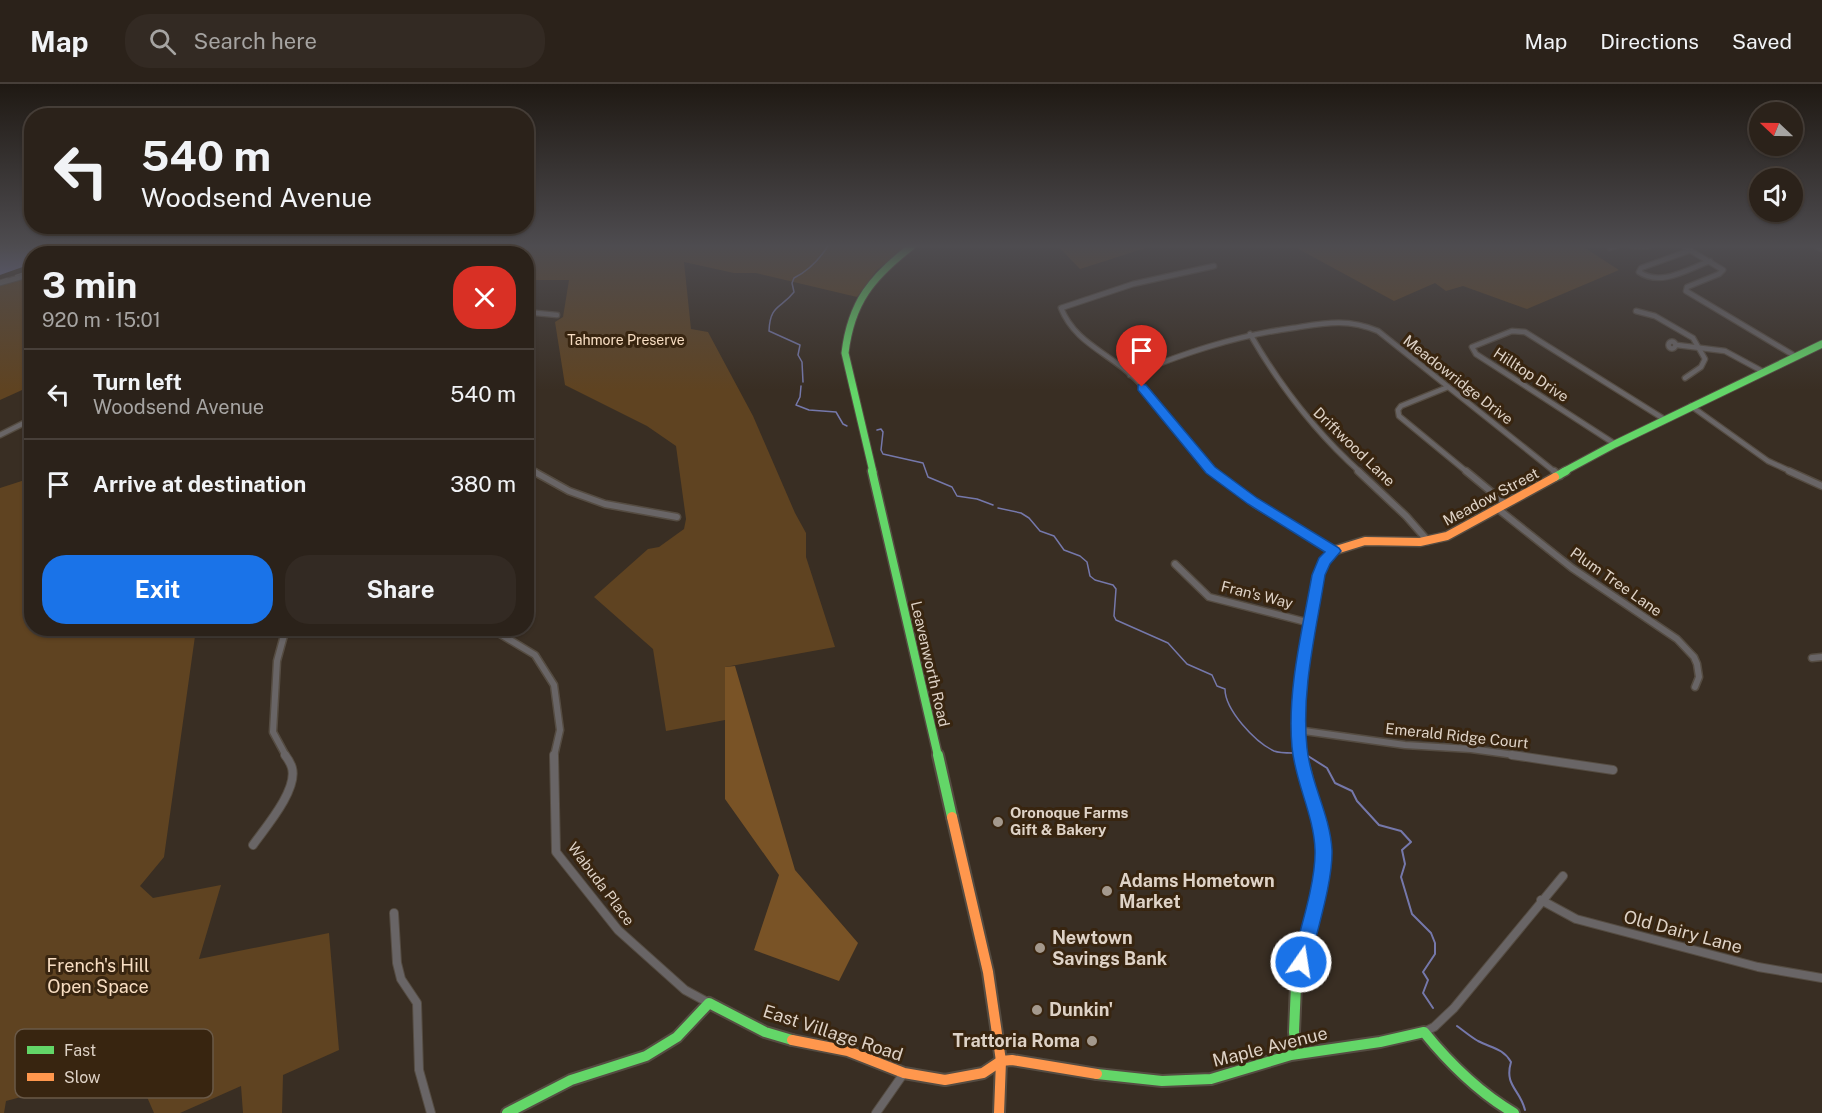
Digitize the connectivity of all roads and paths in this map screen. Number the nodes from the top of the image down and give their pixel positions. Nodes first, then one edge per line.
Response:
1 (861, 294) edge
2 (1103, 294) edge
3 (1691, 294) edge
4 (1636, 311) dead end
5 (534, 313) edge
6 (557, 315) dead end
7 (1250, 334) junction
8 (1822, 344) edge
9 (1677, 345) dead end
10 (1699, 347) junction
11 (1795, 356) junction
12 (1762, 371) junction
13 (1130, 375) junction
14 (1685, 378) dead end
15 (1448, 387) junction
16 (1691, 406) junction
17 (1664, 419) junction
18 (24, 424) edge
19 (0, 435) edge
20 (1615, 444) junction
21 (534, 471) edge
22 (1560, 476) junction
23 (1822, 486) edge
24 (1502, 507) junction
25 (677, 517) dead end
26 (1428, 542) junction
27 (1334, 551) junction
28 (1175, 564) dead end
29 (1310, 623) junction
30 (284, 636) edge
31 (503, 636) edge
32 (1822, 657) edge
33 (1812, 658) dead end
34 (1695, 687) dead end
35 (1297, 730) junction
36 (1613, 770) dead end
37 (253, 846) dead end
38 (1563, 876) dead end
39 (1541, 900) junction
40 (394, 913) dead end
41 (1822, 978) edge
42 (709, 1003) junction
43 (1424, 1032) junction
44 (1297, 1054) junction
45 (1001, 1061) junction
46 (904, 1073) junction
47 (431, 1113) edge
48 (507, 1113) edge
49 (876, 1113) edge
50 (999, 1113) edge
51 (1514, 1113) edge

1 - 45 street, Leavenworth Road
2 - 13 street
3 - 11 street
4 - 10 street
5 - 6 street
7 - 13 street, Meadowridge Drive
7 - 15 street, Meadowridge Drive
7 - 26 street, Driftwood Lane
8 - 11 street, Meadow Street
9 - 10 street
10 - 12 street
10 - 14 street
11 - 12 street, Meadow Street
12 - 16 street, Meadow Street
13 - 27 street
15 - 22 street, Meadowridge Drive
15 - 24 street, Plum Tree Lane
16 - 17 street, Meadow Street
16 - 23 street
17 - 20 street, Meadow Street
17 - 20 street, Hilltop Drive
18 - 19 street
20 - 22 street, Meadow Street
21 - 25 street
22 - 24 street, Meadow Street
24 - 26 street, Meadow Street
24 - 34 street, Plum Tree Lane
26 - 27 street, Meadow Street
27 - 29 street
28 - 29 street, Fran's Way
29 - 35 street
30 - 37 street
31 - 42 street, Wabuda Place
32 - 33 street
35 - 36 street, Emerald Ridge Court
35 - 44 street
38 - 39 street
39 - 41 street, Old Dairy Lane
39 - 43 street
40 - 47 street
42 - 46 street, East Village Road
42 - 48 street
43 - 44 street, Maple Avenue
43 - 51 street
44 - 45 street, Maple Avenue
45 - 46 street, East Village Road
45 - 50 street, Leavenworth Road
46 - 49 street

